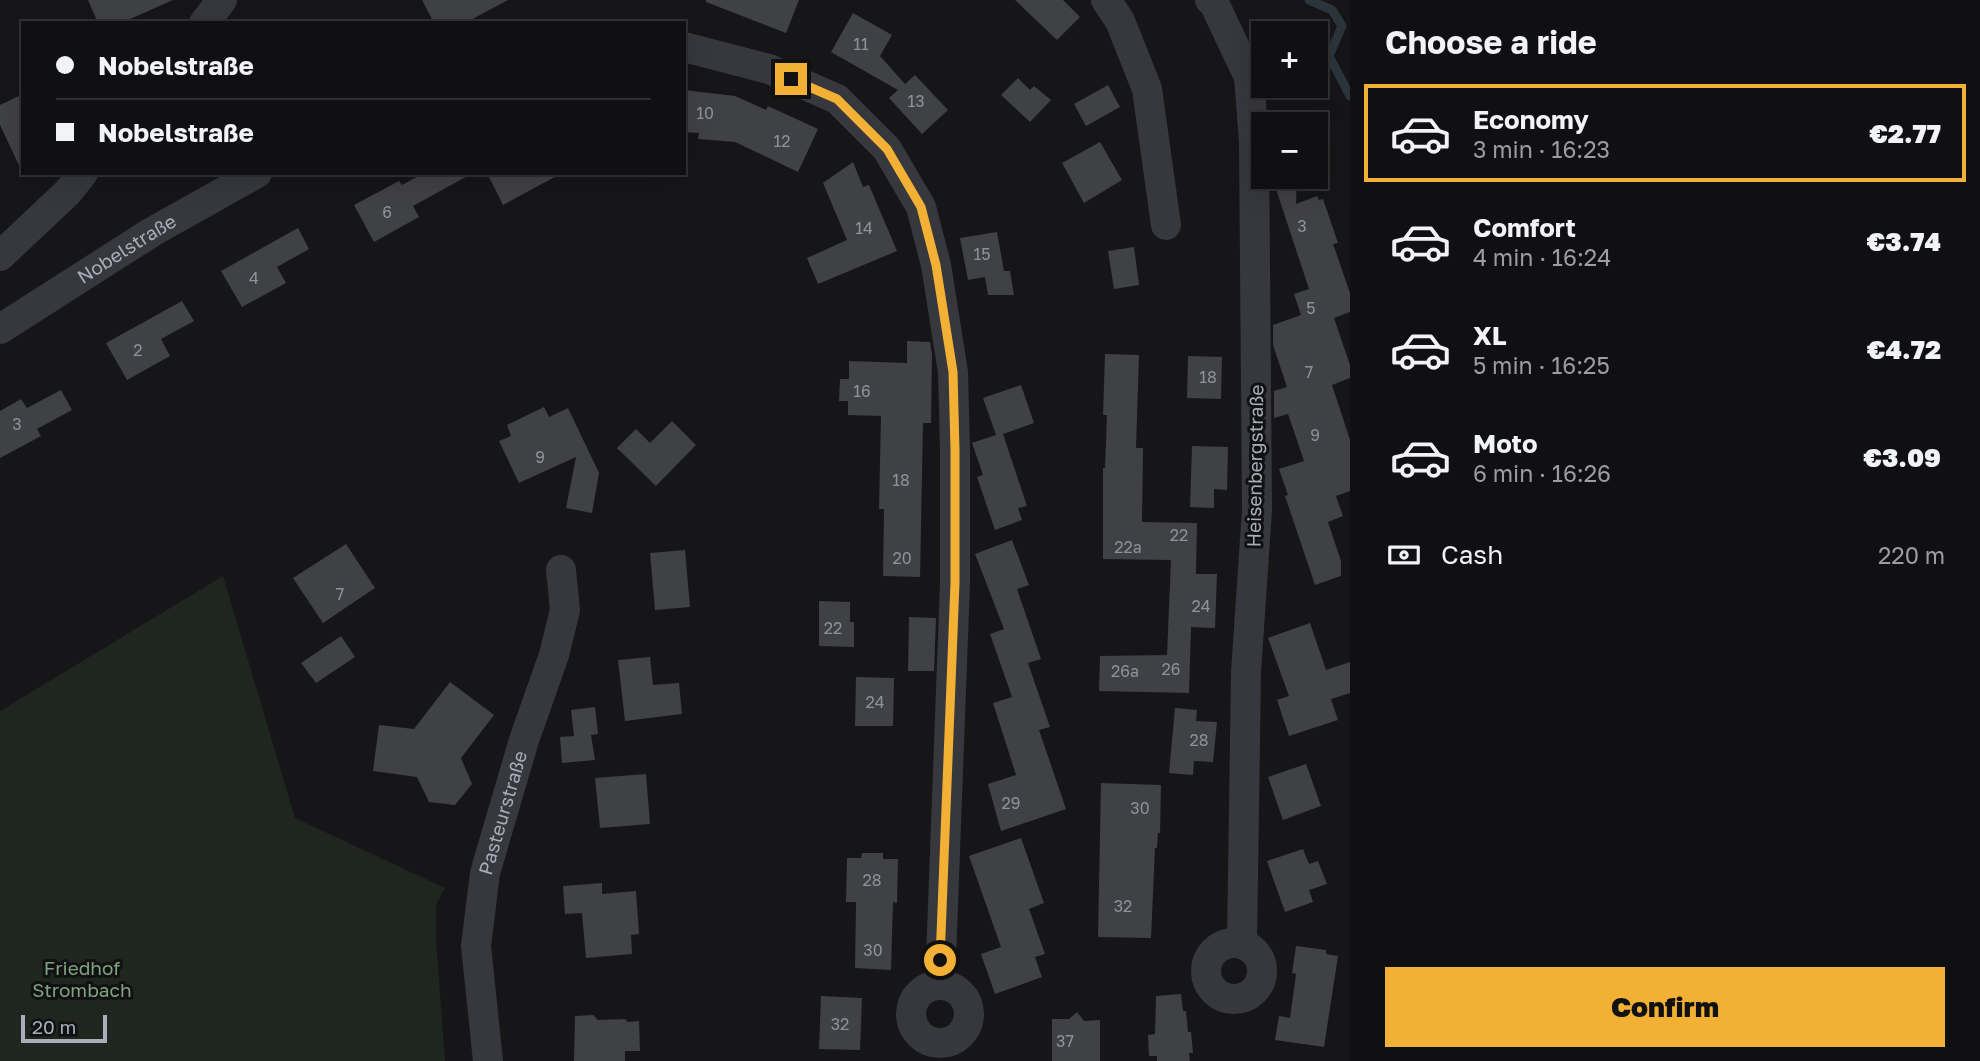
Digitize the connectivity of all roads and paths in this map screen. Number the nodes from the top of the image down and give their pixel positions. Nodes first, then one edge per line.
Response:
1 (222, 0) edge
2 (1105, 0) edge
3 (1210, 0) edge
4 (206, 21) edge
5 (686, 48) edge
6 (81, 175) edge
7 (253, 175) edge
8 (1166, 225) dead end
9 (0, 256) edge
10 (0, 329) edge
11 (561, 570) dead end
12 (1242, 943) dead end
13 (940, 985) dead end
14 (488, 1061) edge

1 - 4 street
2 - 8 street
3 - 12 street, Heisenbergstraße
5 - 13 street
6 - 9 street
7 - 10 street, Nobelstraße
11 - 14 street, Pasteurstraße

